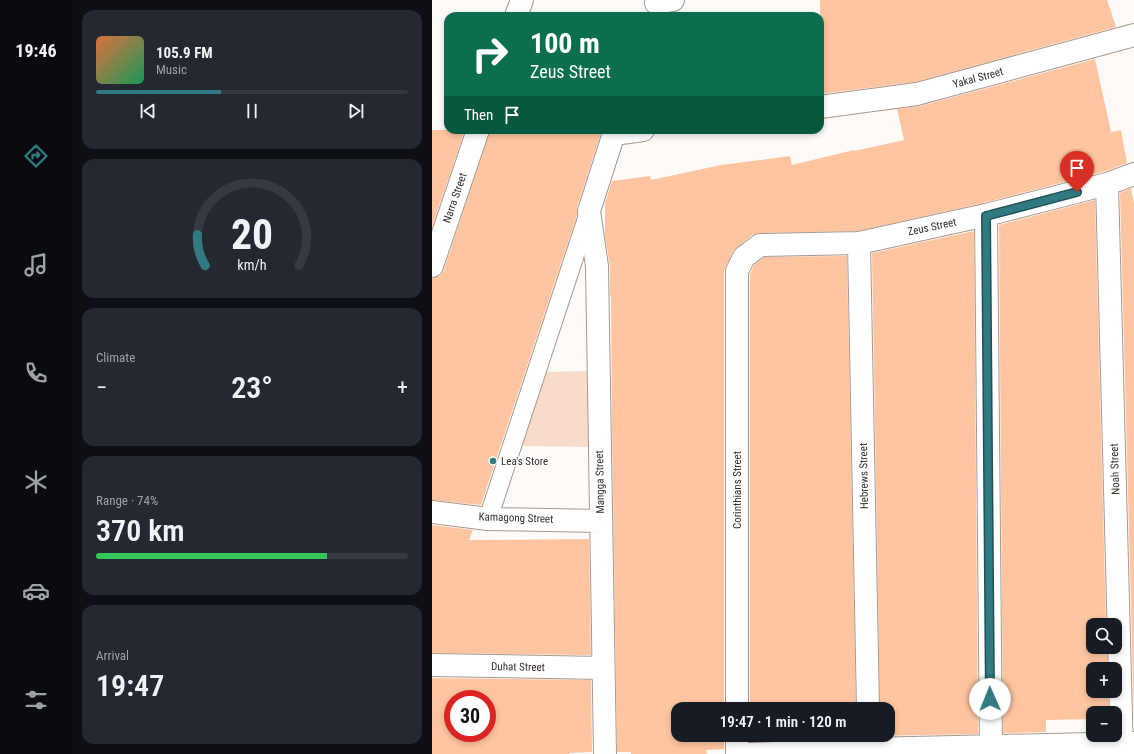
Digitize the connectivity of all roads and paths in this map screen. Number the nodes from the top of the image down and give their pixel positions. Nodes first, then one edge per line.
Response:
1 (522, 0) edge
2 (518, 12) edge
3 (1134, 35) edge
4 (824, 106) edge
5 (477, 134) edge
6 (613, 134) edge
7 (1134, 174) edge
8 (1107, 184) junction
9 (589, 211) junction
10 (986, 216) junction
11 (859, 243) junction
12 (432, 266) edge
13 (736, 271) joint
14 (432, 512) edge
15 (488, 519) junction
16 (601, 521) junction
17 (432, 665) edge
18 (603, 668) junction
19 (737, 702) edge
20 (868, 702) edge
21 (737, 742) edge
22 (869, 746) edge
23 (1126, 747) edge
24 (991, 750) edge
25 (605, 754) edge
26 (737, 754) edge
27 (750, 754) edge

1 - 2 street
3 - 4 street, Yakal Street
5 - 12 street, Narra Street
6 - 9 street, Mangga Street
7 - 8 street, Zeus Street
8 - 10 street, Zeus Street
8 - 23 street, Noah Street
9 - 15 lane, Mangga Street
9 - 16 street, Mangga Street
10 - 11 street, Zeus Street
10 - 24 street
11 - 13 street, Zeus Street
11 - 20 street, Hebrews Street
13 - 19 street, Corinthians Street
14 - 15 street, Kamagong Street
15 - 16 street, Kamagong Street
16 - 18 street, Mangga Street
17 - 18 street, Duhat Street
18 - 25 street, Mangga Street
21 - 26 street
22 - 24 street
22 - 27 street
23 - 24 street

